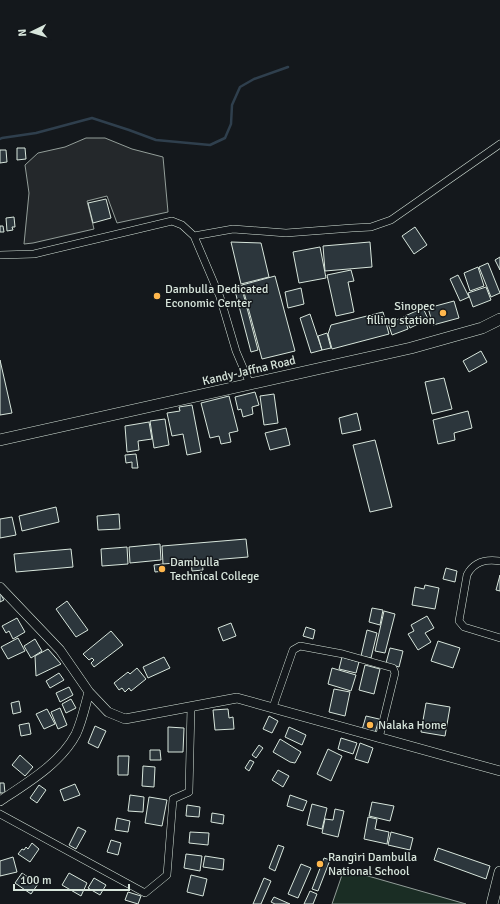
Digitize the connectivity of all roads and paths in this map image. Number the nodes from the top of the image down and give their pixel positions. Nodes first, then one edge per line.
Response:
1 (500, 144) edge
2 (194, 236) junction
3 (0, 255) edge
4 (500, 319) edge
5 (250, 384) junction
6 (0, 440) edge
7 (500, 561) edge
8 (0, 587) edge
9 (500, 638) edge
10 (90, 692) junction
11 (191, 707) junction
12 (273, 707) junction
13 (379, 738) junction
14 (500, 771) edge
15 (0, 801) edge
16 (0, 814) edge
17 (500, 872) edge
18 (492, 904) edge

1 - 2 street
2 - 3 street
2 - 5 street
4 - 5 main road, Kandy-Jaffna Road
5 - 6 main road, Kandy-Jaffna Road
7 - 9 street
8 - 10 street
10 - 11 street
10 - 15 street
11 - 12 street
11 - 16 street
12 - 13 street
12 - 13 street
13 - 14 street
17 - 18 main road

